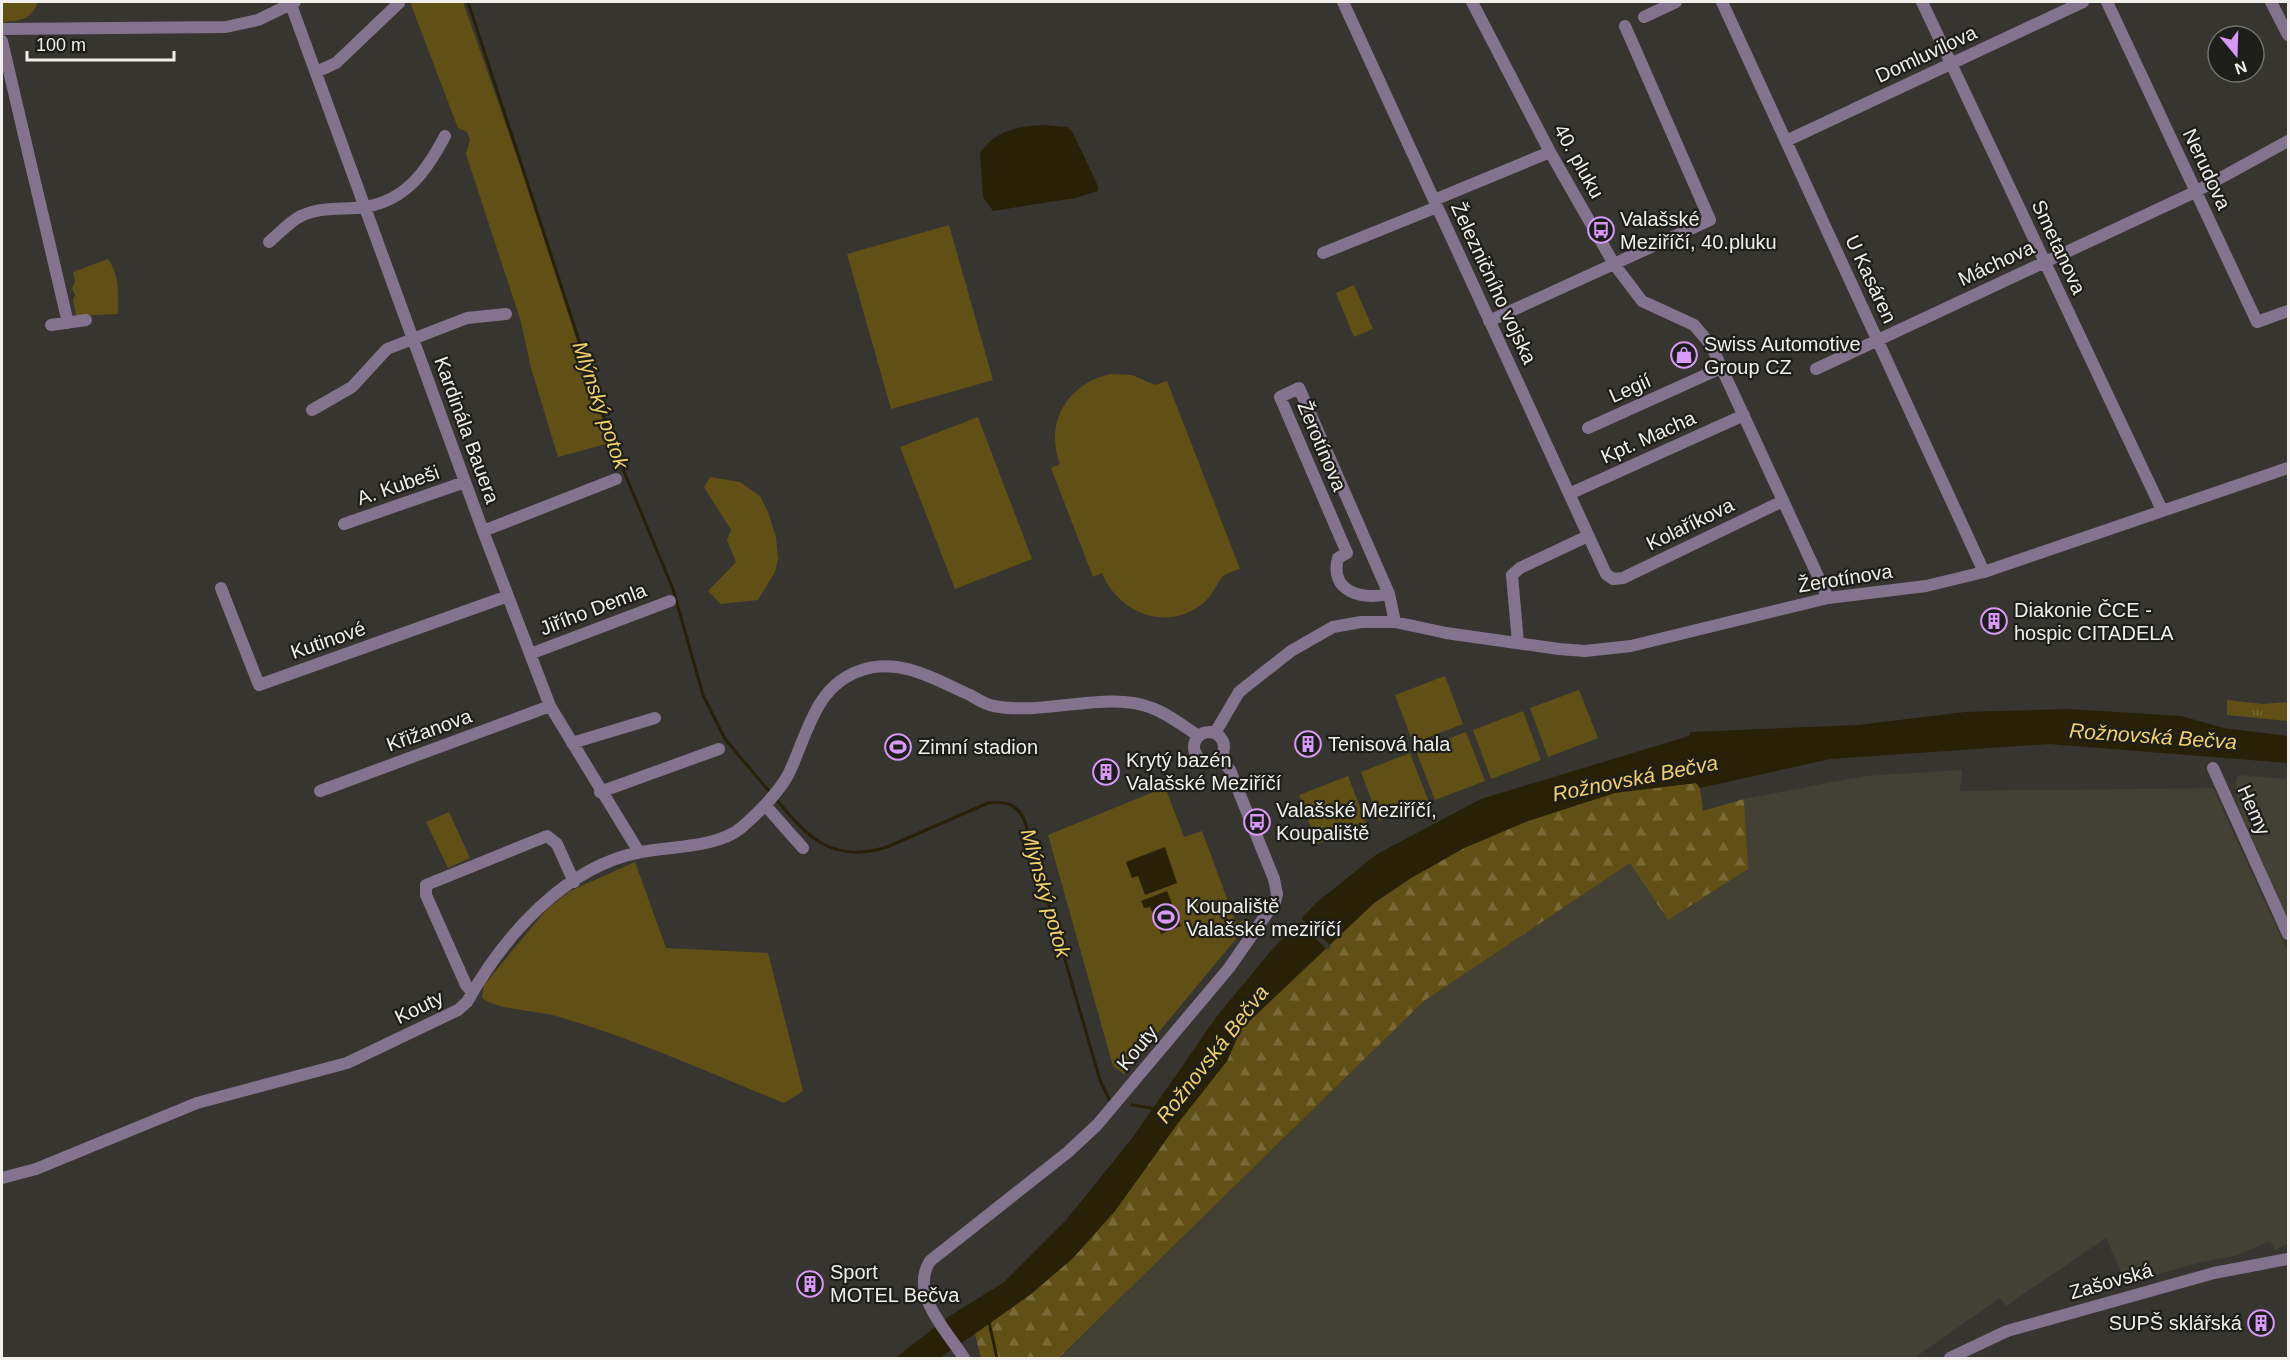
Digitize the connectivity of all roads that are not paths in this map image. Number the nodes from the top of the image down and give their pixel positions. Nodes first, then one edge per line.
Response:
1 (1343, 2) edge
2 (1472, 2) edge
3 (1676, 2) edge
4 (1722, 2) edge
5 (1922, 2) edge
6 (2083, 2) edge
7 (2107, 2) edge
8 (2271, 2) edge
9 (292, 3) edge
10 (399, 3) dead end
11 (1644, 17) dead end
12 (1625, 26) dead end
13 (2, 29) edge
14 (2289, 36) edge
15 (2, 41) edge
16 (1951, 63) junction
17 (316, 72) junction
18 (445, 136) dead end
19 (1786, 141) junction
20 (2289, 141) edge
21 (1550, 152) junction
22 (2196, 192) junction
23 (1436, 203) junction
24 (365, 207) junction
25 (269, 242) dead end
26 (1323, 253) dead end
27 (2045, 262) junction
28 (1614, 264) junction
29 (2289, 311) edge
30 (506, 314) dead end
31 (86, 320) dead end
32 (1490, 321) junction
33 (68, 323) junction
34 (51, 325) dead end
35 (413, 339) junction
36 (1877, 340) junction
37 (1721, 368) junction
38 (1816, 369) dead end
39 (312, 410) dead end
40 (1744, 415) junction
41 (1588, 428) dead end
42 (2289, 468) edge
43 (616, 479) dead end
44 (465, 482) junction
45 (1569, 494) junction
46 (1783, 501) junction
47 (2162, 510) junction
48 (344, 524) dead end
49 (483, 531) junction
50 (1588, 536) junction
51 (1369, 550) junction
52 (1347, 553) junction
53 (1984, 572) junction
54 (1613, 579) joint
55 (221, 588) dead end
56 (1389, 594) junction
57 (508, 596) junction
58 (1828, 598) junction
59 (670, 601) dead end
60 (1395, 622) junction
61 (1518, 644) junction
62 (530, 654) junction
63 (550, 706) junction
64 (655, 718) dead end
65 (1215, 733) junction
66 (1198, 736) junction
67 (572, 743) junction
68 (719, 749) dead end
69 (1220, 758) junction
70 (2213, 768) dead end
71 (320, 791) dead end
72 (600, 792) junction
73 (765, 805) junction
74 (803, 848) dead end
75 (639, 852) junction
76 (574, 882) junction
77 (2289, 934) edge
78 (472, 992) junction
79 (2, 1178) edge
80 (2289, 1259) edge
81 (964, 1359) edge
82 (1950, 1359) edge

1 - 23 street, Železničního vojska
2 - 21 street, 40. pluku
3 - 11 street
4 - 19 street, U Kasáren
5 - 16 street, Smetanova
6 - 16 street, Domluvilova
7 - 22 street, Nerudova
8 - 14 street
9 - 13 street
9 - 17 street, Kardinála Bauera
10 - 17 street
12 - 28 street
15 - 33 street
16 - 19 street, Domluvilova
16 - 27 street, Smetanova
17 - 24 street, Kardinála Bauera
18 - 24 street
19 - 36 street, U Kasáren
20 - 22 street, Máchova
21 - 23 street
21 - 28 street, 40. pluku
22 - 27 street, Máchova
22 - 29 street, Nerudova
23 - 26 street
23 - 32 street, Železničního vojska
24 - 25 street
24 - 35 street, Kardinála Bauera
27 - 36 street, Máchova
27 - 47 street, Smetanova
28 - 32 street
28 - 37 street, 40. pluku
30 - 35 street
31 - 33 street
32 - 45 street, Železničního vojska
33 - 34 street
35 - 39 street
35 - 44 street, Kardinála Bauera
36 - 38 street, Máchova
36 - 53 street, U Kasáren
37 - 40 street, 40. pluku
37 - 41 street, Legií
40 - 45 street, Kpt. Macha
40 - 46 street, 40. pluku
42 - 47 street, Žerotínova
43 - 49 street
44 - 48 street, A. Kubeši
44 - 49 street, Kardinála Bauera
45 - 50 street, Železničního vojska
46 - 54 street, Kolaříkova
46 - 58 street, 40. pluku
47 - 53 street, Žerotínova
49 - 57 street, Kardinála Bauera
50 - 54 street, Železničního vojska
50 - 61 street
51 - 52 street
51 - 52 street, Žerotínova
51 - 56 street, Žerotínova
52 - 56 street
53 - 58 street, Žerotínova
55 - 57 street, Kutinové
56 - 60 street, Žerotínova
57 - 62 street, Kardinála Bauera
58 - 61 street, Žerotínova
59 - 62 street, Jiřího Demla
60 - 61 street, Žerotínova
60 - 65 street, Žerotínova
62 - 63 street, Kardinála Bauera
63 - 67 street, Kardinála Bauera
63 - 71 street, Křižanova
64 - 67 street
65 - 66 street
65 - 69 street, Kouty
66 - 69 street
66 - 73 street, Kouty
67 - 72 street, Kardinála Bauera
68 - 72 street
69 - 81 street, Kouty
70 - 77 street, Hemy
72 - 75 street, Kardinála Bauera
73 - 74 street
73 - 75 street, Kouty
75 - 76 street, Kouty
76 - 78 street, Kouty
76 - 78 street
78 - 79 street, Kouty
80 - 82 street, Zašovská

